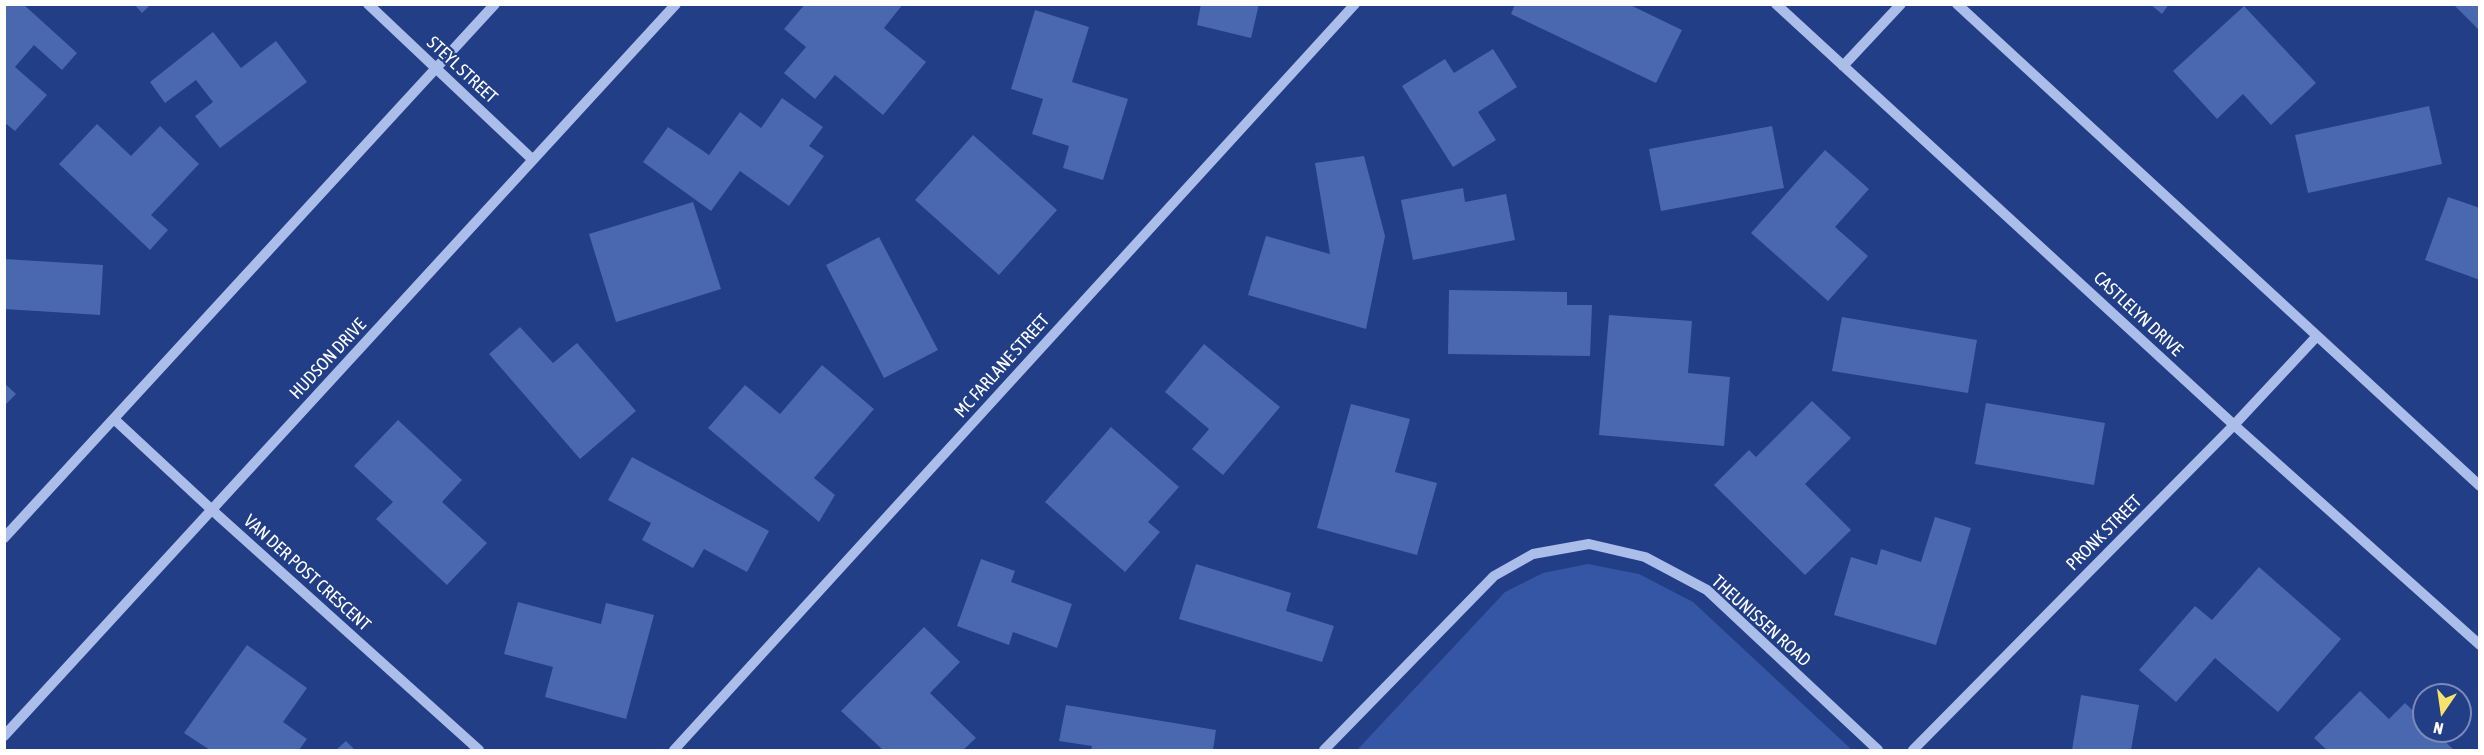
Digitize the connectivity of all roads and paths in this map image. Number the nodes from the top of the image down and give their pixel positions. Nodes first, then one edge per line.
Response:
1 (368, 4) edge
2 (495, 4) edge
3 (676, 4) edge
4 (1355, 4) edge
5 (1776, 4) edge
6 (1901, 4) edge
7 (1957, 4) edge
8 (1843, 66) junction
9 (436, 68) junction
10 (533, 160) junction
11 (2317, 336) junction
12 (114, 419) junction
13 (2234, 425) junction
14 (2480, 486) edge
15 (212, 510) junction
16 (4, 538) edge
17 (2480, 645) edge
18 (4, 736) edge
19 (478, 750) edge
20 (674, 750) edge
21 (1324, 750) edge
22 (1878, 750) edge
23 (1913, 750) edge

1 - 9 street, STEYL STREET
2 - 9 street
3 - 10 street, HUDSON DRIVE
4 - 20 street, MC FARLANE STREET
5 - 8 street, CASTLELYN DRIVE
6 - 8 street
7 - 11 street
8 - 13 street, CASTLELYN DRIVE
9 - 10 street, STEYL STREET
9 - 12 street
10 - 15 street, HUDSON DRIVE
11 - 13 street, PRONK STREET
11 - 14 street
12 - 15 street, VAN DER POST CRESCENT
12 - 16 street
13 - 17 street, CASTLELYN DRIVE
13 - 23 street, PRONK STREET
15 - 18 street, HUDSON DRIVE
15 - 19 street, VAN DER POST CRESCENT
21 - 22 street, THEUNISSEN ROAD

